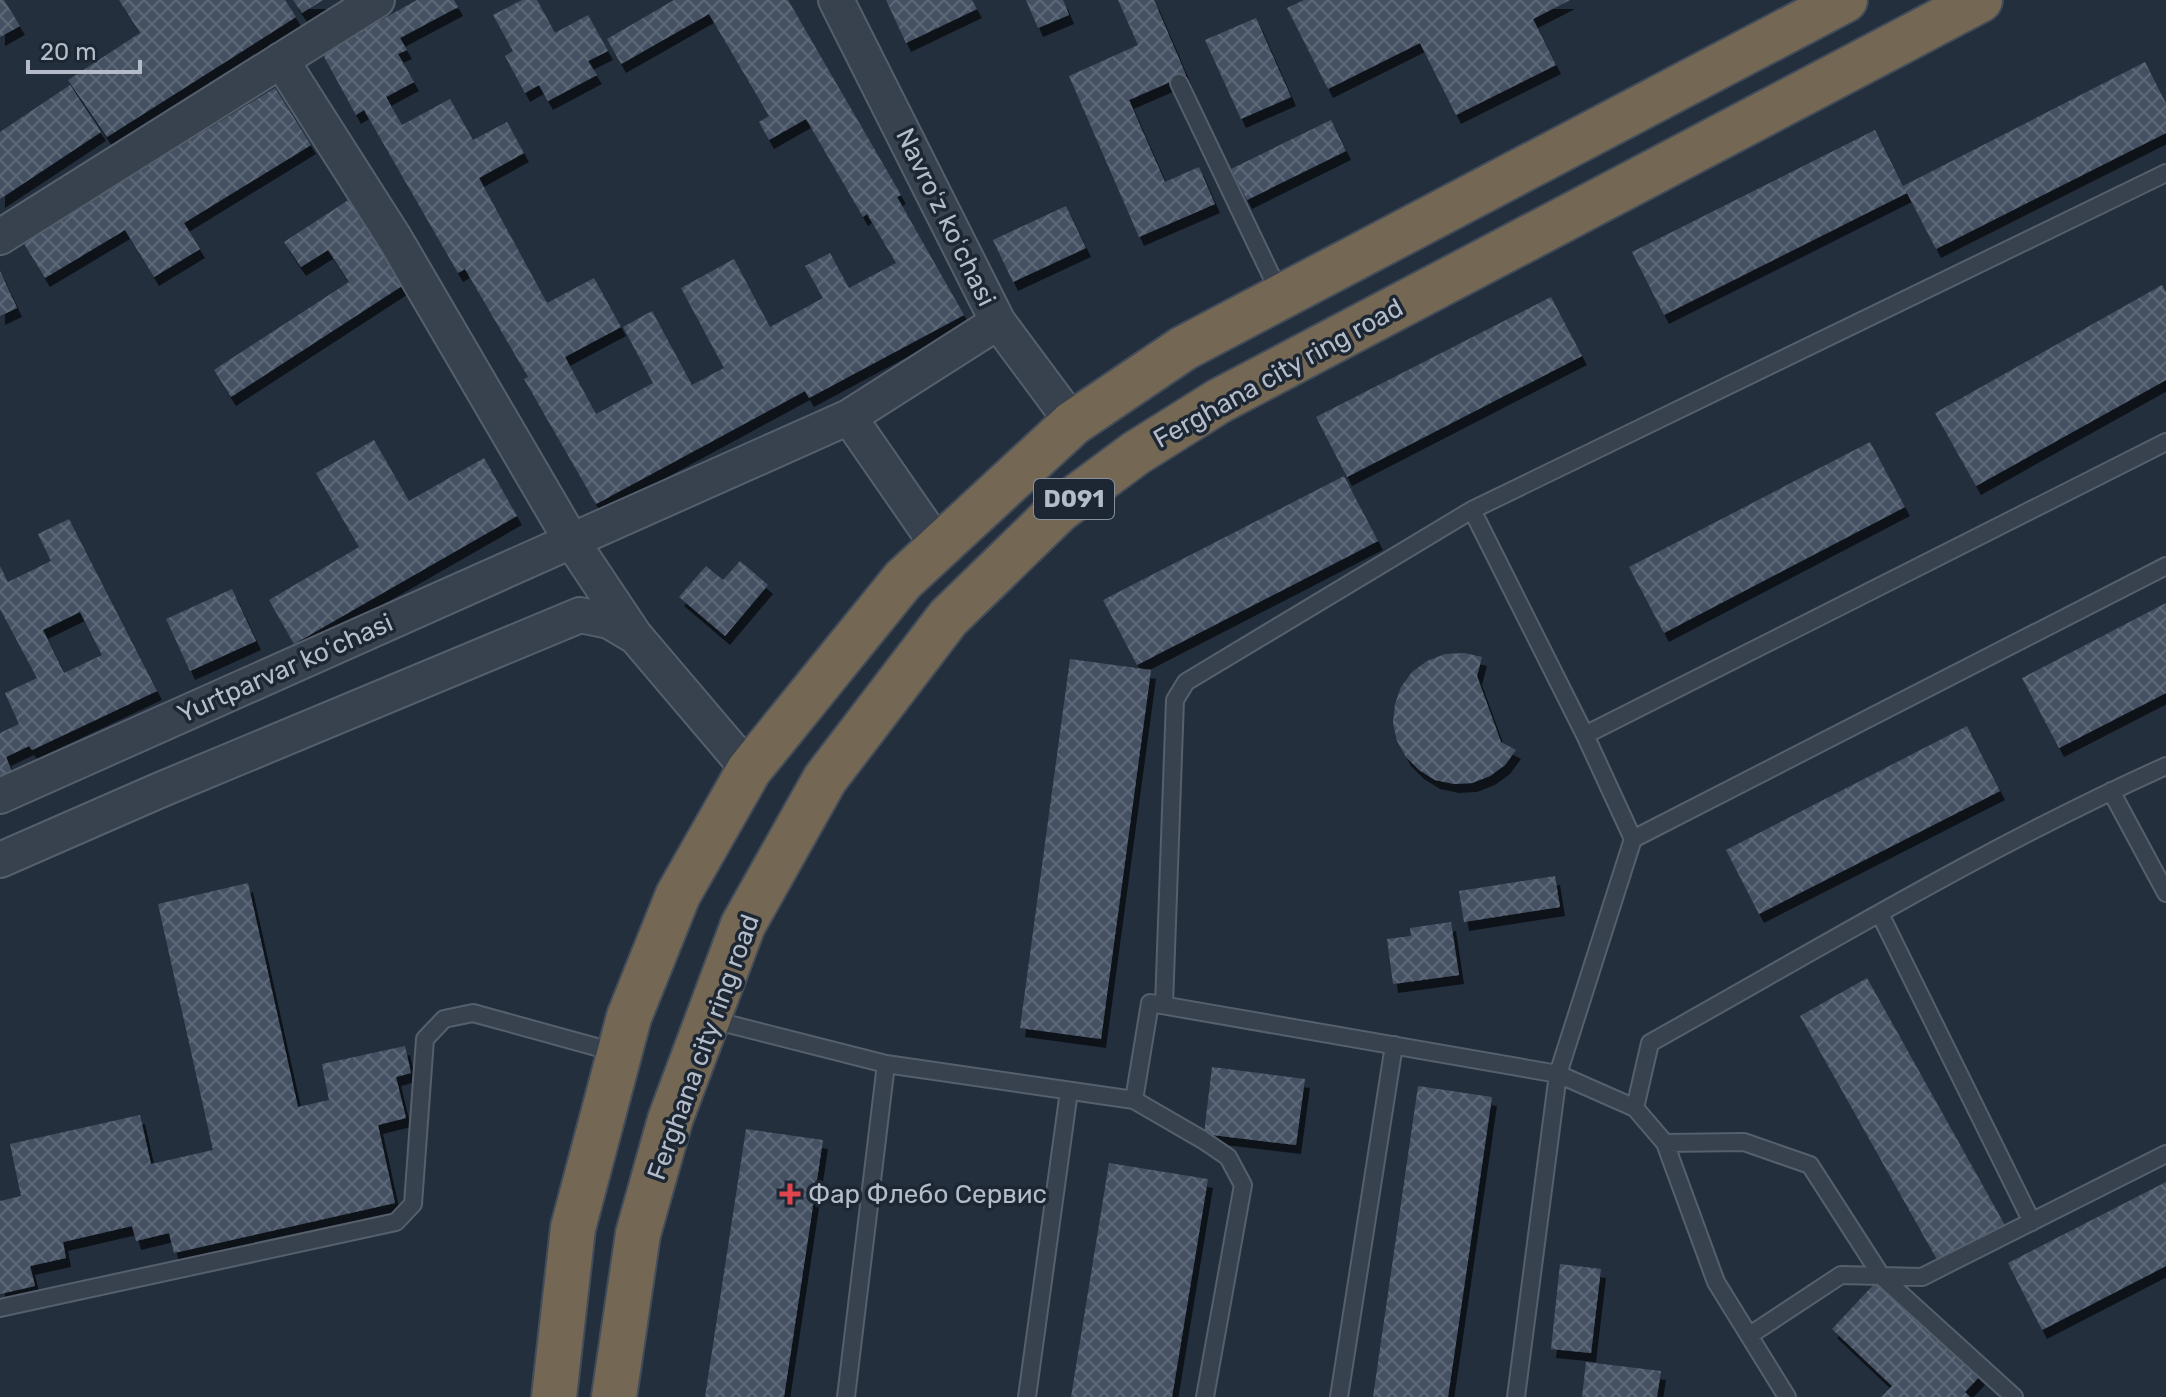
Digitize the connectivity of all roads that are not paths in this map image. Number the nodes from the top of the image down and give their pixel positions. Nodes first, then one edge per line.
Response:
1 (377, 0) edge
2 (836, 0) edge
3 (1980, 0) edge
4 (1832, 3) edge
5 (281, 60) junction
6 (1179, 83) dead end
7 (2166, 173) edge
8 (0, 237) edge
9 (1282, 297) junction
10 (998, 322) junction
11 (849, 417) junction
12 (1073, 423) junction
13 (2166, 442) edge
14 (1472, 510) junction
15 (571, 540) junction
16 (939, 547) junction
17 (2166, 566) edge
18 (887, 600) junction
19 (636, 637) junction
20 (932, 640) junction
21 (1585, 735) junction
22 (2166, 766) edge
23 (749, 770) junction
24 (2111, 791) junction
25 (0, 796) edge
26 (1633, 839) junction
27 (0, 860) edge
28 (2166, 893) edge
29 (1880, 914) junction
30 (1164, 1005) junction
31 (709, 1019) junction
32 (1394, 1045) junction
33 (619, 1053) junction
34 (886, 1064) junction
35 (1558, 1074) junction
36 (1069, 1091) junction
37 (1134, 1100) junction
38 (1635, 1108) junction
39 (1665, 1143) junction
40 (2166, 1154) edge
41 (2032, 1222) junction
42 (1882, 1277) junction
43 (0, 1308) edge
44 (1750, 1335) junction
45 (554, 1397) edge
46 (614, 1397) edge
47 (846, 1397) edge
48 (1027, 1397) edge
49 (1205, 1397) edge
50 (1339, 1397) edge
51 (1516, 1397) edge
52 (1787, 1397) edge
53 (2014, 1397) edge

1 - 5 street
2 - 10 street, Navroʻz koʻchasi
3 - 20 highway, Ferghana city ring road / D091
4 - 9 highway, D091
5 - 8 street
5 - 15 street
6 - 9 lane
7 - 14 lane
9 - 12 highway, D091
10 - 11 street, Yurtparvar koʻchasi
10 - 12 street, Navroʻz koʻchasi
11 - 15 street, Yurtparvar koʻchasi
11 - 16 street
12 - 16 highway, D091
13 - 21 lane
14 - 21 lane
14 - 30 lane
15 - 19 street
15 - 25 street, Yurtparvar koʻchasi
16 - 18 highway, D091
17 - 26 lane
18 - 20 highway
18 - 23 highway, D091
19 - 23 street
19 - 27 street
20 - 31 highway, Ferghana city ring road / D091
21 - 26 lane
22 - 24 lane
23 - 33 highway, D091
24 - 28 lane
24 - 29 lane
26 - 35 lane
29 - 38 lane
29 - 41 lane
30 - 32 lane
30 - 37 lane
31 - 34 lane
31 - 46 highway, Ferghana city ring road / D091
32 - 35 lane
32 - 50 lane
33 - 43 lane
33 - 45 highway, D091
34 - 36 lane
34 - 47 lane
35 - 38 lane
35 - 51 lane
36 - 37 lane
36 - 48 lane
37 - 49 lane
38 - 39 lane
39 - 42 lane
39 - 44 lane
40 - 41 lane
41 - 42 lane
42 - 44 lane
42 - 53 lane
44 - 52 lane

